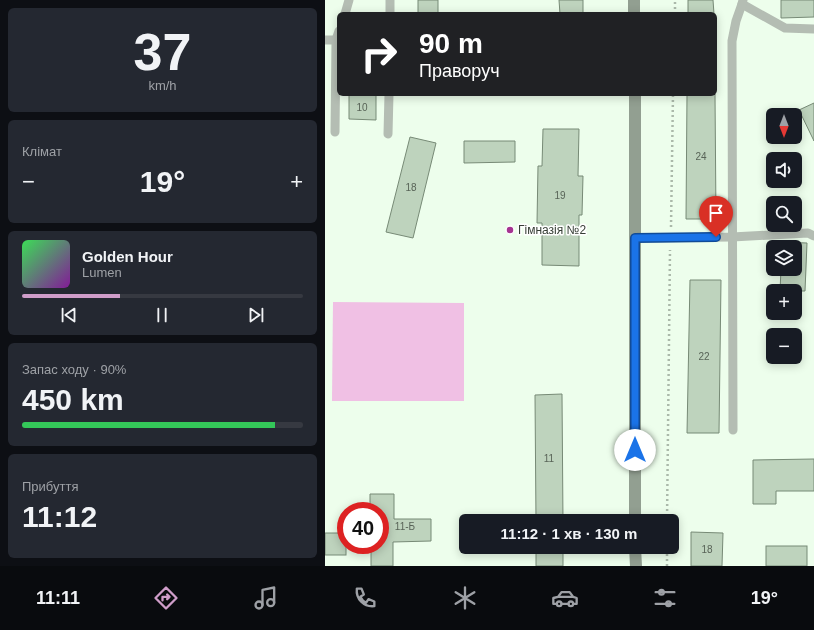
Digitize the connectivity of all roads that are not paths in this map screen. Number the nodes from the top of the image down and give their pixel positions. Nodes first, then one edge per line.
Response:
1 (349, 0) edge
2 (390, 0) edge
3 (634, 0) edge
4 (742, 2) edge
5 (346, 12) edge
6 (390, 12) edge
7 (634, 12) edge
8 (814, 29) edge
9 (337, 36) edge
10 (325, 40) edge
11 (337, 68) edge
12 (389, 96) edge
13 (635, 96) edge
14 (335, 132) dead end
15 (388, 134) dead end
16 (814, 236) edge
17 (732, 237) junction
18 (635, 238) junction
19 (733, 430) dead end
20 (635, 514) edge
21 (635, 554) edge
22 (635, 566) edge

1 - 5 lane
2 - 6 lane
3 - 7 street
4 - 8 lane
4 - 17 lane
9 - 10 lane
11 - 14 lane
12 - 15 lane
13 - 18 street
16 - 17 lane
17 - 18 lane
17 - 19 lane
18 - 20 street
21 - 22 street

